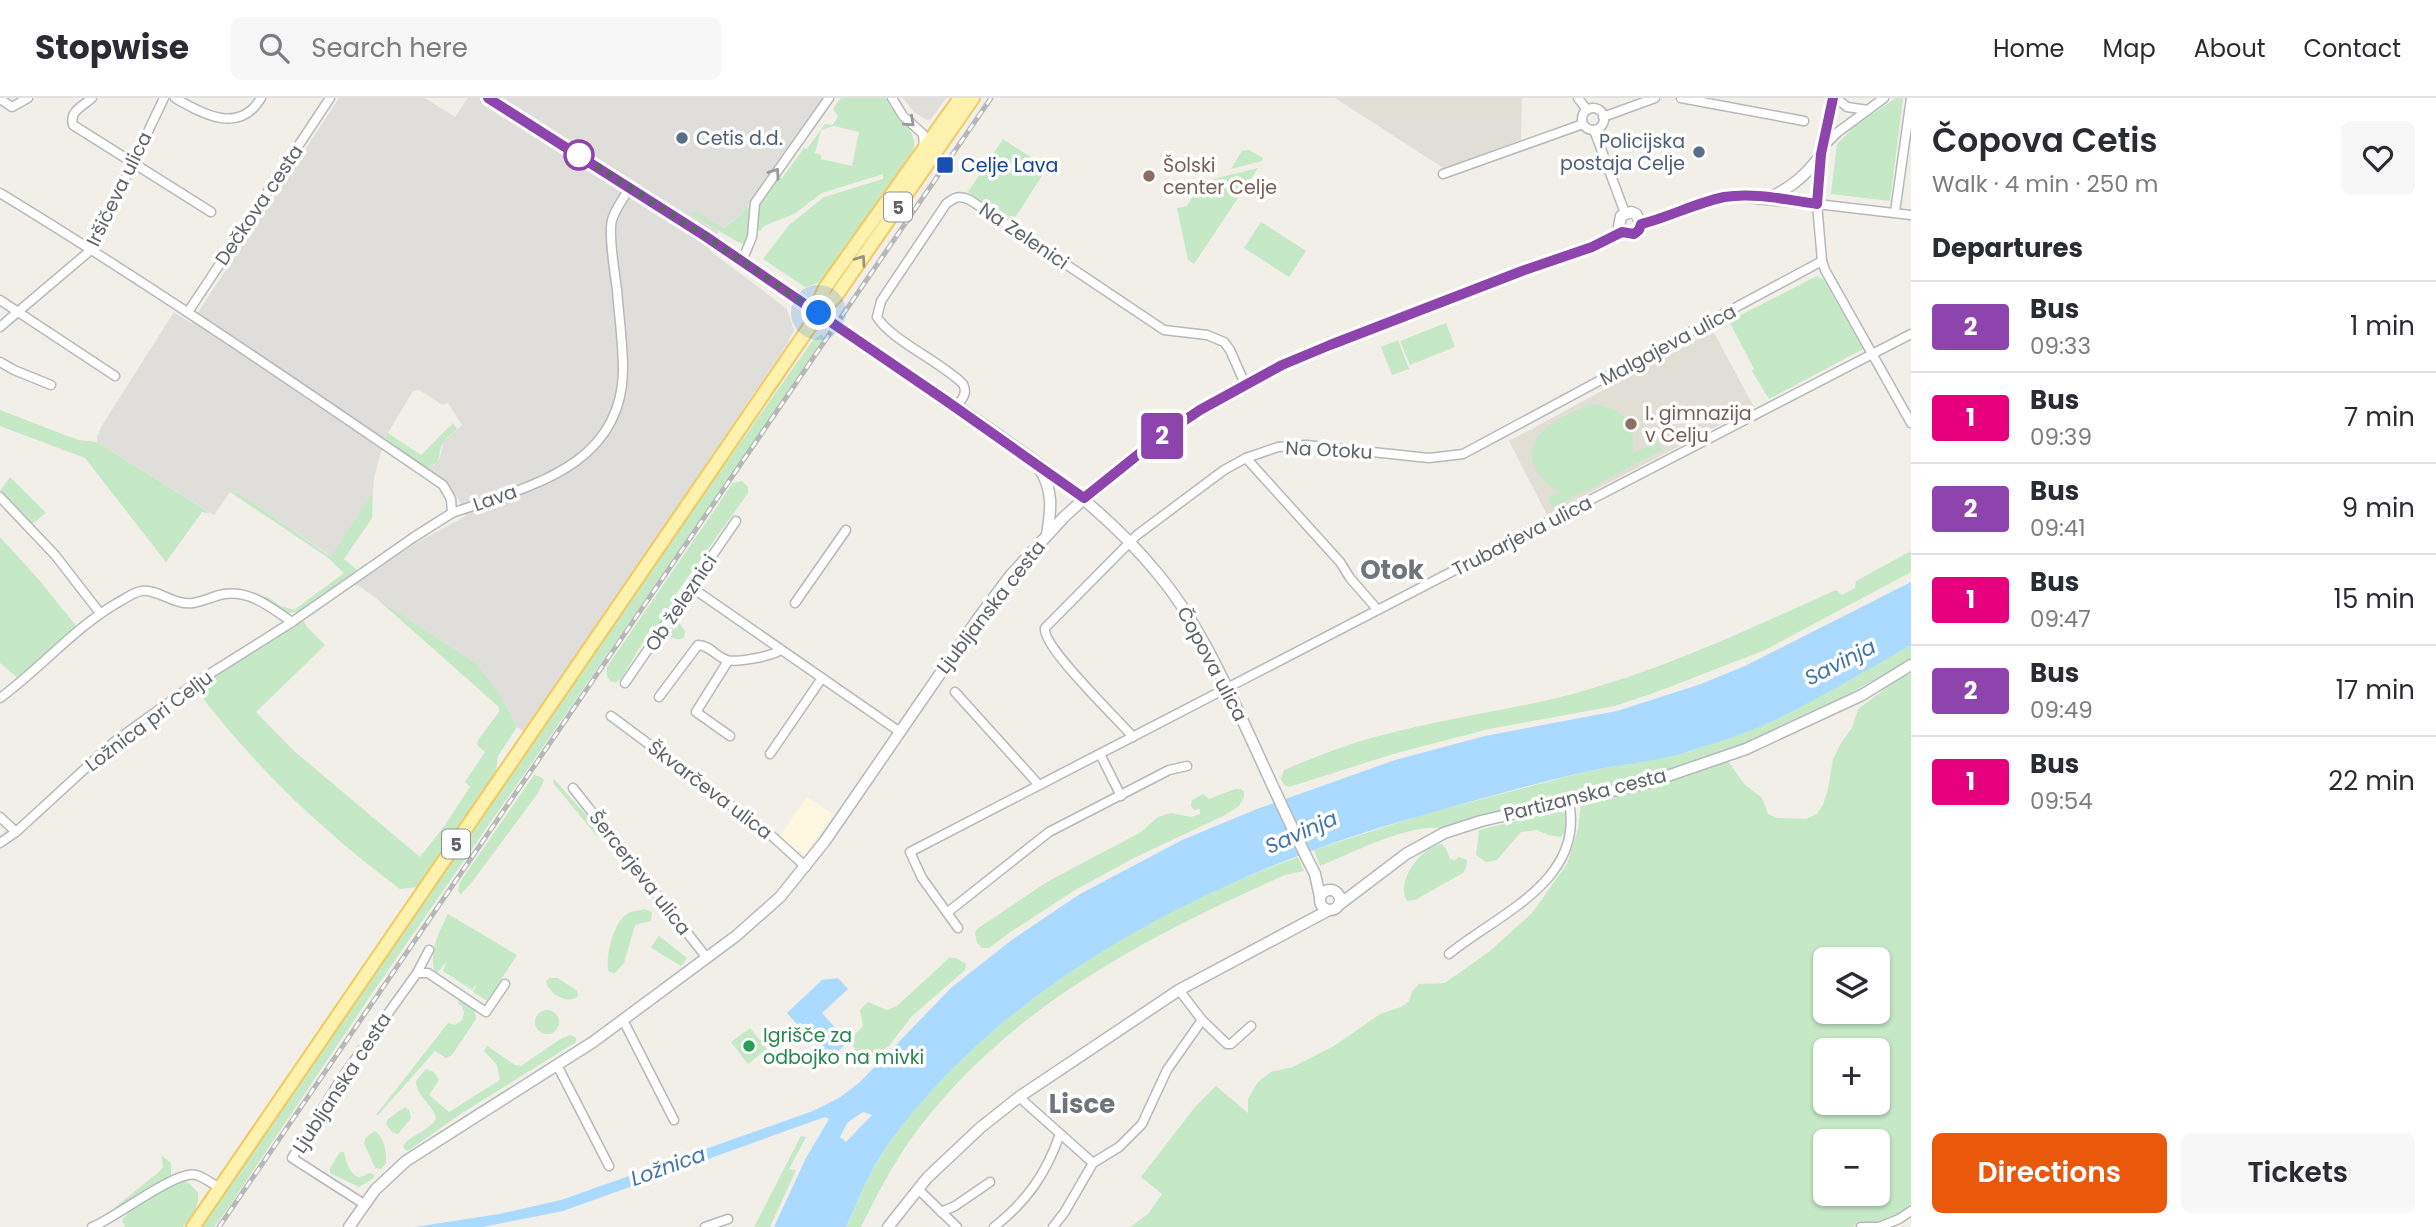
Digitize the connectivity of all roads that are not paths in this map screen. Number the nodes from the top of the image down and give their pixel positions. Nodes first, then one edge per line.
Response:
1 (28, 98) edge
2 (92, 98) edge
3 (164, 98) edge
4 (175, 98) edge
5 (261, 98) edge
6 (330, 98) edge
7 (489, 98) edge
8 (829, 98) edge
9 (892, 98) edge
10 (960, 98) edge
11 (973, 98) edge
12 (1578, 98) edge
13 (1655, 98) edge
14 (1681, 98) edge
15 (1834, 98) edge
16 (1884, 98) edge
17 (1911, 98) edge
18 (0, 99) edge
19 (1587, 110) junction
20 (1868, 110) junction
21 (1603, 117) junction
22 (1804, 121) dead end
23 (1583, 124) junction
24 (1594, 130) junction
25 (924, 147) junction
26 (1822, 151) junction
27 (132, 161) junction
28 (1443, 174) dead end
29 (630, 187) junction
30 (0, 193) edge
31 (1768, 198) junction
32 (1817, 204) junction
33 (211, 212) dead end
34 (1895, 212) junction
35 (1625, 213) junction
36 (1911, 215) edge
37 (1641, 224) junction
38 (1622, 232) junction
39 (92, 249) junction
40 (742, 261) junction
41 (1822, 261) junction
42 (0, 300) edge
43 (17, 312) junction
44 (188, 312) junction
45 (819, 313) junction
46 (0, 327) edge
47 (1911, 334) edge
48 (1872, 353) junction
49 (0, 362) edge
50 (115, 376) dead end
51 (1245, 384) junction
52 (51, 385) dead end
53 (956, 407) junction
54 (1911, 423) edge
55 (1463, 454) joint
56 (1246, 458) junction
57 (1033, 461) junction
58 (0, 497) edge
59 (1084, 498) junction
60 (452, 513) junction
61 (736, 522) dead end
62 (846, 530) dead end
63 (1047, 535) junction
64 (1133, 539) junction
65 (691, 587) junction
66 (795, 603) dead end
67 (1377, 609) junction
68 (100, 613) junction
69 (292, 622) junction
70 (781, 650) junction
71 (728, 661) junction
72 (1911, 665) edge
73 (822, 678) junction
74 (625, 683) dead end
75 (1227, 688) junction
76 (955, 692) dead end
77 (659, 697) dead end
78 (0, 698) edge
79 (611, 716) dead end
80 (900, 732) junction
81 (730, 736) dead end
82 (1133, 737) junction
83 (769, 754) dead end
84 (1100, 754) junction
85 (1186, 766) dead end
86 (1039, 785) junction
87 (573, 788) dead end
88 (1121, 796) junction
89 (1569, 802) junction
90 (0, 817) edge
91 (16, 832) junction
92 (0, 843) edge
93 (806, 867) junction
94 (1313, 870) junction
95 (1361, 888) junction
96 (1334, 891) junction
97 (1323, 904) junction
98 (1340, 904) junction
99 (948, 912) junction
100 (958, 928) dead end
101 (429, 950) dead end
102 (1449, 954) dead end
103 (707, 958) junction
104 (417, 973) junction
105 (505, 984) dead end
106 (1179, 990) junction
107 (622, 1020) junction
108 (1202, 1020) junction
109 (1251, 1026) dead end
110 (557, 1065) junction
111 (1019, 1097) junction
112 (674, 1120) dead end
113 (1060, 1134) junction
114 (1093, 1163) junction
115 (609, 1166) dead end
116 (990, 1182) dead end
117 (220, 1188) junction
118 (918, 1189) junction
119 (364, 1204) junction
120 (1911, 1211) edge
121 (941, 1212) junction
122 (728, 1219) dead end
123 (350, 1225) edge
124 (92, 1227) edge
125 (193, 1227) edge
126 (705, 1227) edge
127 (888, 1227) edge
128 (957, 1227) edge
129 (994, 1227) edge
130 (1053, 1227) edge
131 (1861, 1227) edge
132 (1878, 1227) edge

1 - 18 street
2 - 27 street
3 - 27 street, Iršičeva ulica
4 - 5 street
6 - 44 street, Dečkova cesta
7 - 29 street, Čopova ulica
40 -> 8 street
9 -> 25 street
10 - 25 main road, 5
45 -> 11 main road, 5
12 - 19 street
13 - 21 street
14 - 22 street
15 - 20 street
15 - 26 street
16 - 20 street
17 - 34 street
19 - 21 street
19 - 23 street
20 - 26 street
21 - 24 street
23 - 24 street
23 - 28 street
24 - 35 street
25 - 45 main road, 5
26 - 31 street
26 - 32 street
27 - 33 street
27 - 39 street, Iršičeva ulica
29 - 40 street, Čopova ulica
29 - 60 street, Lava
30 - 39 street, Lava
31 - 32 street, Ljubljanska cesta
31 - 37 street, Ljubljanska cesta
32 - 34 street, Ljubljanska cesta
32 - 41 street
34 - 36 street, Ljubljanska cesta
35 - 37 street
35 - 38 street
37 - 38 street, Ljubljanska cesta
38 - 51 street, Ljubljanska cesta
39 - 43 street, Iršičeva ulica
39 - 44 street, Lava
40 - 45 street, Čopova ulica
41 - 48 street
41 - 55 street, Malgajeva ulica
42 - 43 street
43 - 46 street, Iršičeva ulica
43 - 50 street
44 - 60 street, Lava
45 - 53 street, Čopova ulica
45 - 117 main road, 5
47 - 48 street, Trubarjeva ulica
48 - 54 street
48 - 67 street, Trubarjeva ulica
49 - 52 street
51 - 53 street, Na Zelenici
51 - 59 street, Ljubljanska cesta
53 - 57 street, Čopova ulica
55 - 56 street, Na Otoku
56 - 64 street, Na Otoku
56 - 67 street
57 - 59 street, Čopova ulica
57 - 63 street
58 - 68 street
59 - 63 street, Ljubljanska cesta
59 - 64 street, Čopova ulica
60 - 69 street, Ložnica pri Celju
61 - 65 street, Ob železnici
62 - 66 street
63 - 80 street, Ljubljanska cesta
64 - 75 street, Čopova ulica
64 - 82 street
65 - 70 street
65 - 74 street, Ob železnici
67 - 75 street, Trubarjeva ulica
68 - 69 street
68 - 78 street
69 - 91 street, Ložnica pri Celju
70 - 71 street
70 - 73 street
71 - 77 street
71 - 81 street
72 - 89 street, Partizanska cesta
73 - 80 street
73 - 83 street
75 - 82 street, Trubarjeva ulica
75 - 94 street, Čopova ulica
76 - 86 street
79 - 93 street, Škvarčeva ulica
80 - 93 street, Ljubljanska cesta
82 - 84 street, Trubarjeva ulica
84 - 86 street, Trubarjeva ulica
84 - 88 street
85 - 88 street
86 - 99 street, Trubarjeva ulica
87 - 103 street, Šercerjeva ulica
88 - 99 street
89 - 95 street, Partizanska cesta
89 - 102 street
90 - 91 street
91 - 92 street, Ložnica pri Celju
93 - 103 street, Ljubljanska cesta
94 - 96 street
94 - 97 street, Čopova ulica
95 - 96 street, Partizanska cesta
95 - 98 street
96 - 97 street
96 - 98 street
97 - 98 street
97 - 106 street
99 - 100 street, Trubarjeva ulica
101 - 104 street, Ljubljanska cesta
103 - 107 street, Ljubljanska cesta
104 - 105 street
104 - 119 street, Ljubljanska cesta
106 - 108 street
106 - 111 street
107 - 110 street, Ljubljanska cesta
107 - 112 street
108 - 109 street
108 - 114 street
110 - 115 street
110 - 119 street, Ljubljanska cesta
111 - 113 street
111 - 118 street
113 - 114 street
113 - 129 street
114 - 130 street
116 - 121 street
117 - 124 street
117 - 125 main road, 5
118 - 121 street
118 - 127 street
119 - 123 street, Ljubljanska cesta
120 - 132 street
121 - 128 street
122 - 126 street
131 - 132 street

